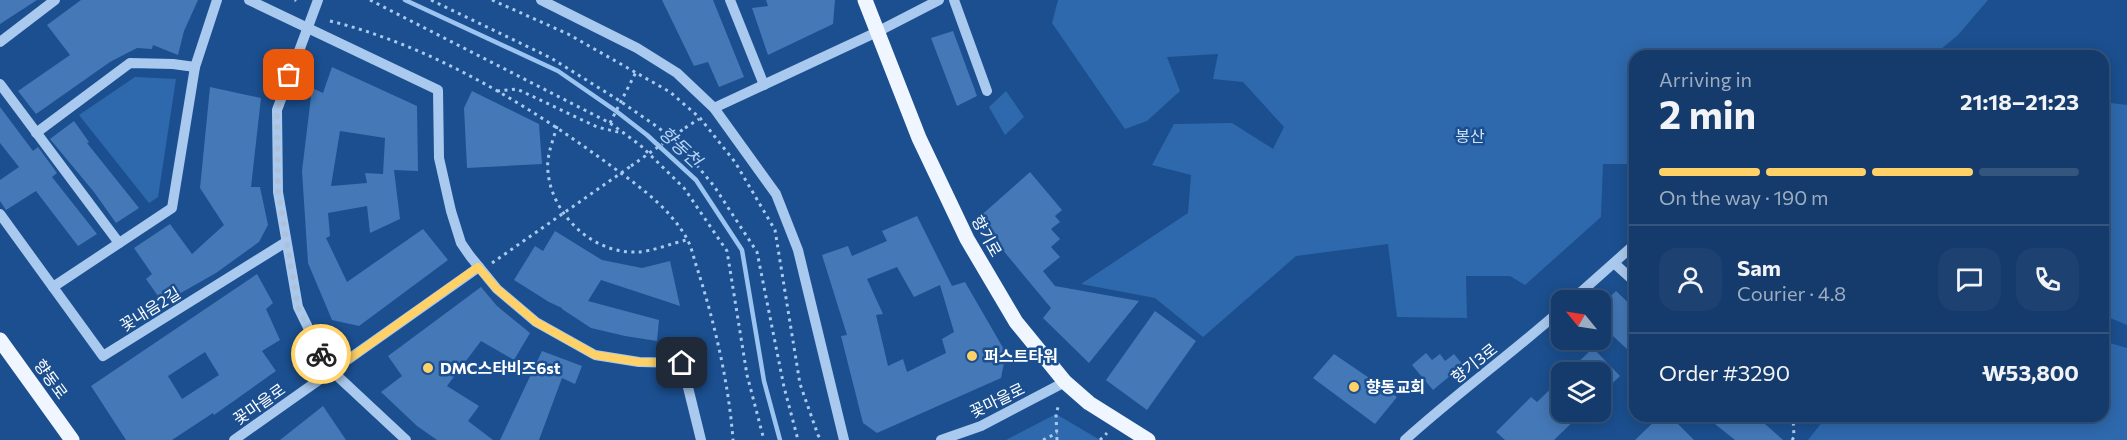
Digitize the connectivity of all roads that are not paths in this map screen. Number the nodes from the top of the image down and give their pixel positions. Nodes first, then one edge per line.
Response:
1 (55, 0) edge
2 (217, 0) edge
3 (249, 0) edge
4 (318, 0) edge
5 (541, 0) edge
6 (730, 0) edge
7 (865, 0) edge
8 (939, 0) edge
9 (954, 0) edge
10 (306, 27) junction
11 (877, 32) junction
12 (0, 42) edge
13 (195, 67) junction
14 (0, 84) edge
15 (764, 85) junction
16 (987, 91) dead end
17 (711, 110) junction
18 (36, 133) junction
19 (0, 214) edge
20 (286, 242) junction
21 (119, 243) junction
22 (1629, 249) edge
23 (1614, 263) junction
24 (484, 266) junction
25 (1629, 277) edge
26 (53, 287) junction
27 (1583, 290) edge
28 (1551, 318) edge
29 (0, 340) edge
30 (332, 371) junction
31 (1065, 382) junction
32 (72, 440) edge
33 (234, 440) edge
34 (406, 440) edge
35 (701, 440) edge
36 (844, 440) edge
37 (941, 440) edge
38 (1148, 440) edge
39 (1405, 440) edge

1 - 12 street
2 - 13 street
3 - 10 street
4 - 10 street
5 - 17 street
6 - 15 street
7 - 11 main road, 향기로
8 - 11 street
9 - 16 street
10 - 20 street
10 - 24 street
11 - 15 street
11 - 31 main road, 향기로
13 - 18 street
13 - 21 street
14 - 18 street
15 - 17 street
17 - 36 street
18 - 21 street
19 - 26 street, 꽃내음2길
20 - 26 street, 꽃내음2길
20 - 30 street
21 - 26 street
22 - 23 street
23 - 25 street
23 - 27 street
24 - 30 street, 꽃마을로
24 - 35 street
28 - 39 street, 향기3로
29 - 32 main road, 향동로
30 - 33 street, 꽃마을로
30 - 34 street
31 - 37 street, 꽃마을로
31 - 38 main road, 향기로

